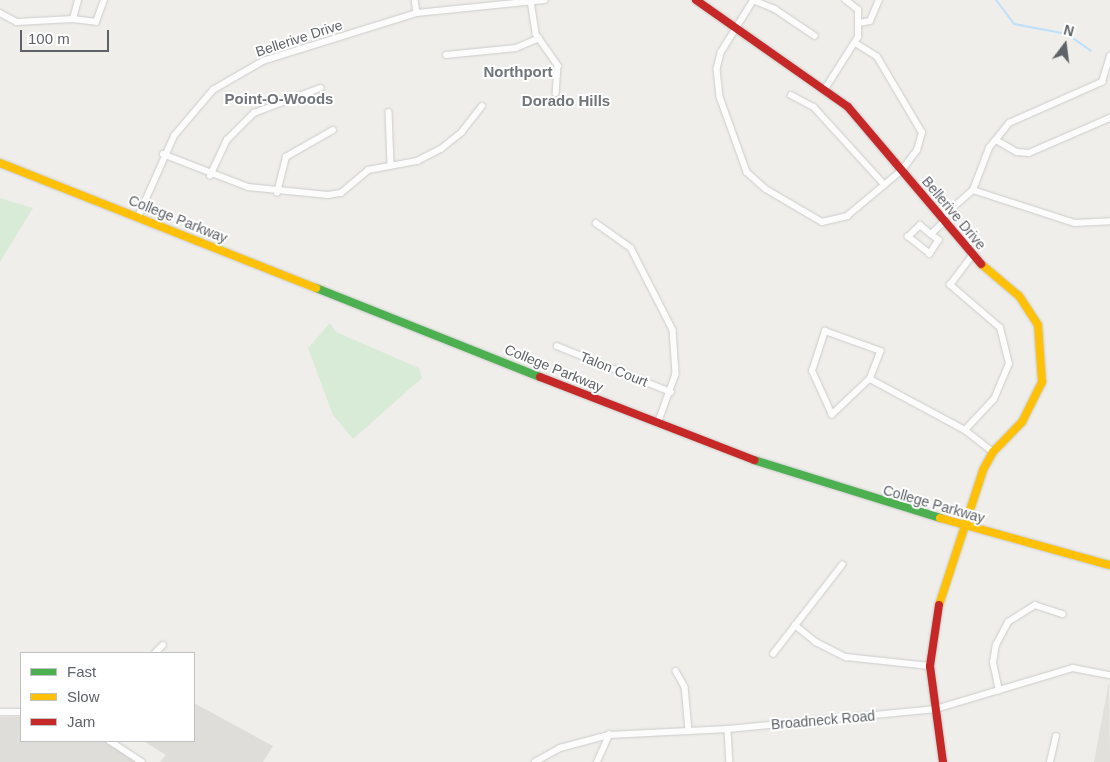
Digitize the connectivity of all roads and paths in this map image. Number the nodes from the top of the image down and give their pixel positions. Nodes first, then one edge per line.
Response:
1 (78, 0) edge
2 (104, 0) edge
3 (415, 0) edge
4 (544, 0) edge
5 (696, 0) edge
6 (753, 0) edge
7 (845, 0) edge
8 (879, 0) edge
9 (531, 1) junction
10 (0, 13) edge
11 (417, 13) junction
12 (73, 19) junction
13 (859, 23) junction
14 (735, 26) junction
15 (815, 36) dead end
16 (539, 38) junction
17 (856, 44) junction
18 (446, 55) dead end
19 (1110, 56) edge
20 (320, 88) dead end
21 (824, 89) junction
22 (556, 93) dead end
23 (791, 95) dead end
24 (482, 106) dead end
25 (389, 112) dead end
26 (1110, 118) edge
27 (333, 130) dead end
28 (996, 140) junction
29 (163, 154) junction
30 (0, 163) edge
31 (391, 163) junction
32 (902, 170) junction
33 (210, 176) junction
34 (886, 185) junction
35 (972, 190) junction
36 (277, 193) junction
37 (138, 217) junction
38 (943, 220) junction
39 (1110, 221) edge
40 (596, 222) dead end
41 (931, 234) junction
42 (972, 256) junction
43 (557, 346) dead end
44 (870, 379) junction
45 (671, 392) junction
46 (658, 424) junction
47 (965, 430) junction
48 (993, 452) junction
49 (967, 527) junction
50 (1110, 564) edge
51 (842, 565) dead end
52 (1063, 614) dead end
53 (795, 625) junction
54 (163, 645) dead end
55 (156, 652) edge
56 (773, 654) dead end
57 (930, 666) junction
58 (676, 671) dead end
59 (1110, 675) edge
60 (999, 690) junction
61 (936, 708) junction
62 (0, 712) edge
63 (20, 712) edge
64 (728, 729) junction
65 (689, 731) junction
66 (608, 735) junction
67 (1056, 737) dead end
68 (112, 742) edge
69 (142, 762) edge
70 (535, 762) edge
71 (597, 762) edge
72 (730, 762) edge
73 (943, 762) edge
74 (1050, 762) edge

1 - 12 street
2 - 12 street
3 - 11 street
4 - 9 street, Bellerive Drive
5 - 14 main road, Bellerive Drive
6 - 14 street
6 - 15 street
7 - 13 street
8 - 13 street
9 - 11 street, Bellerive Drive
9 - 16 street
10 - 12 street
11 - 29 street, Bellerive Drive
13 - 17 street
14 - 21 main road, Bellerive Drive
14 - 34 street
16 - 18 street
16 - 22 street
17 - 21 street
17 - 32 street
19 - 28 street
20 - 33 street
21 - 32 main road, Bellerive Drive
23 - 34 street
24 - 31 street
25 - 31 street
26 - 28 street
27 - 36 street
28 - 35 street
29 - 33 street
29 - 37 street, Bellerive Drive
30 - 37 main road, College Parkway
31 - 36 street
32 - 34 street
32 - 38 main road, Bellerive Drive
33 - 36 street
35 - 38 street
35 - 39 street
37 - 46 main road, College Parkway
38 - 41 street
38 - 42 main road, Bellerive Drive
40 - 45 street
41 - 41 street
42 - 47 street
42 - 48 main road, Bellerive Drive
43 - 45 street, Talon Court
44 - 44 street
44 - 47 street
45 - 46 street
46 - 49 main road, College Parkway
47 - 48 street
48 - 49 main road, Bellerive Drive
49 - 50 main road, College Parkway
49 - 57 main road, Bellerive Drive
51 - 53 street
52 - 60 street
53 - 56 street
53 - 57 street
54 - 55 street
57 - 61 main road, Bellerive Drive
58 - 65 street
59 - 60 street, Broadneck Road
60 - 61 street, Broadneck Road
61 - 64 street, Broadneck Road
61 - 73 main road, Bellerive Drive
62 - 63 street
64 - 65 street, Broadneck Road
64 - 72 street
65 - 66 street, Broadneck Road
66 - 70 street, Broadneck Road
66 - 71 street
67 - 74 street
68 - 69 street

